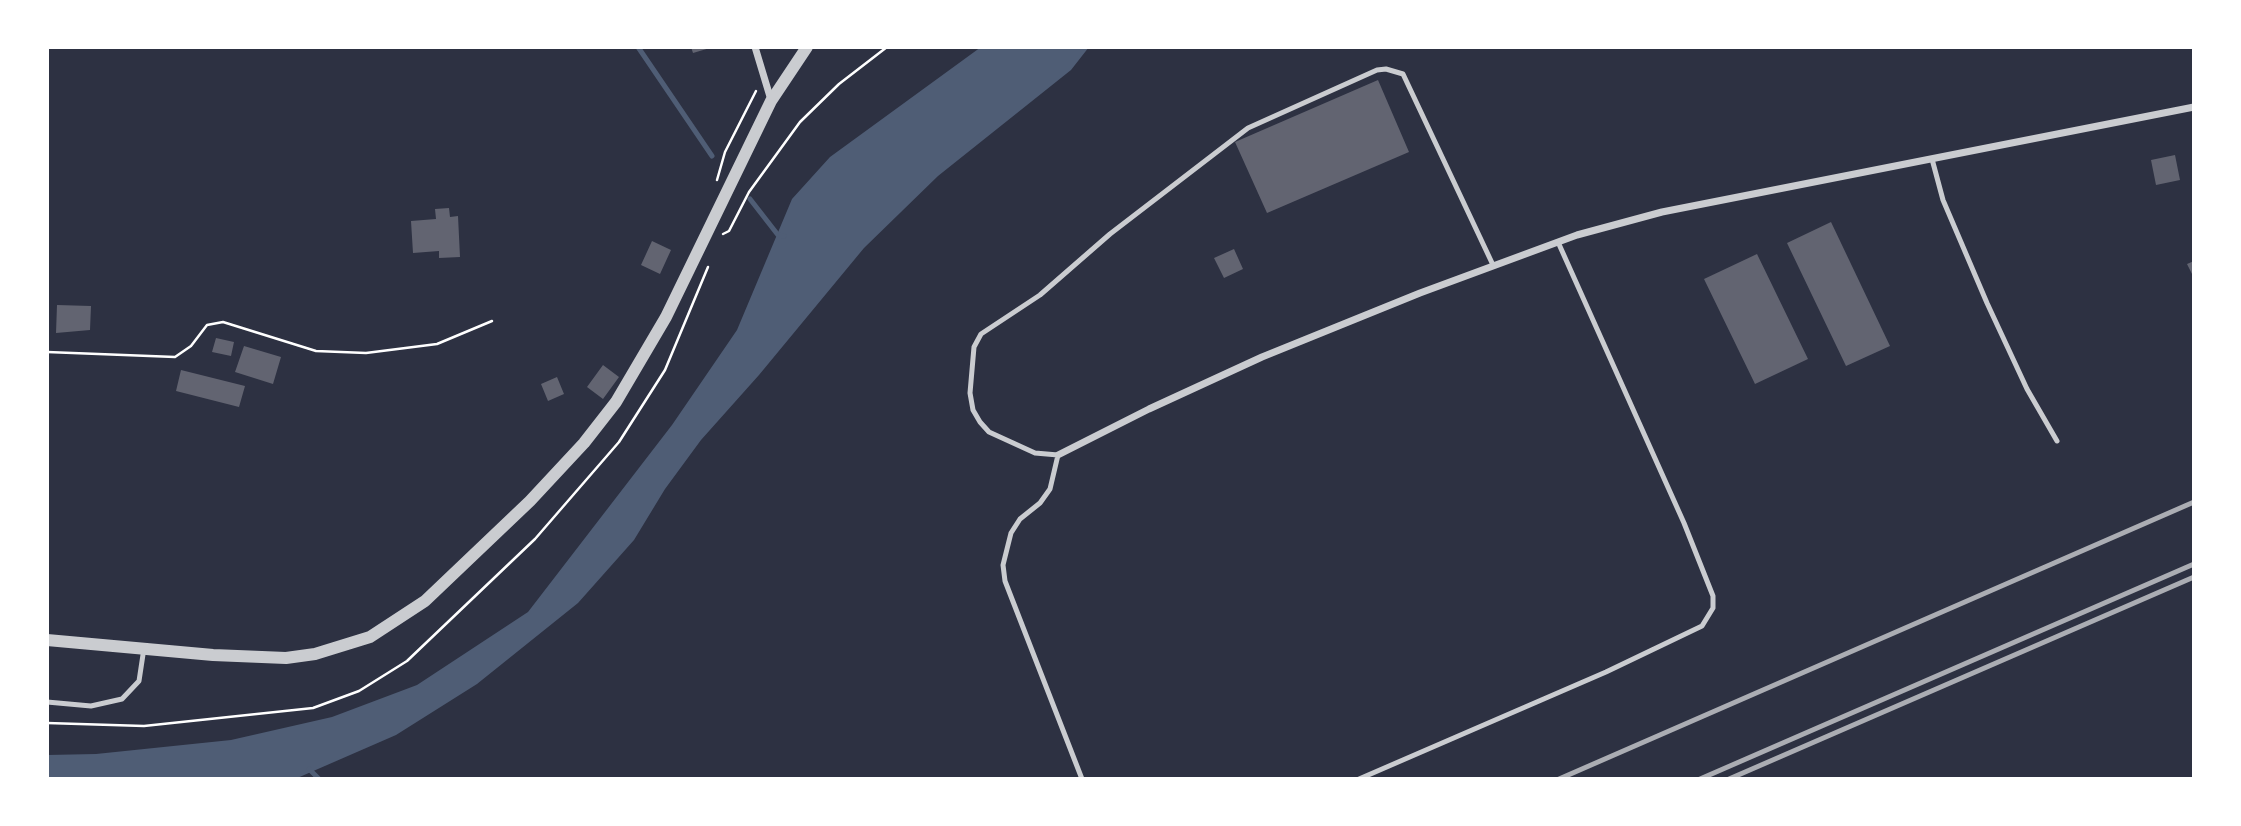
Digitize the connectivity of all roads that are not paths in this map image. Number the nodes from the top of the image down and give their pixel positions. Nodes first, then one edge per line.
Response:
1 (755, 47) edge
2 (807, 47) edge
3 (771, 101) junction
4 (2194, 107) edge
5 (1931, 159) junction
6 (1558, 242) junction
7 (1493, 265) junction
8 (2057, 441) dead end
9 (1058, 456) junction
10 (47, 639) edge
11 (144, 648) junction
12 (47, 702) edge
13 (1082, 779) edge
14 (1359, 779) edge

1 - 3 street
2 - 3 street
3 - 11 street
4 - 5 street
5 - 6 street
5 - 8 lane
6 - 7 street
6 - 14 lane
7 - 9 street
7 - 9 lane
9 - 13 lane
10 - 11 street
11 - 12 lane

